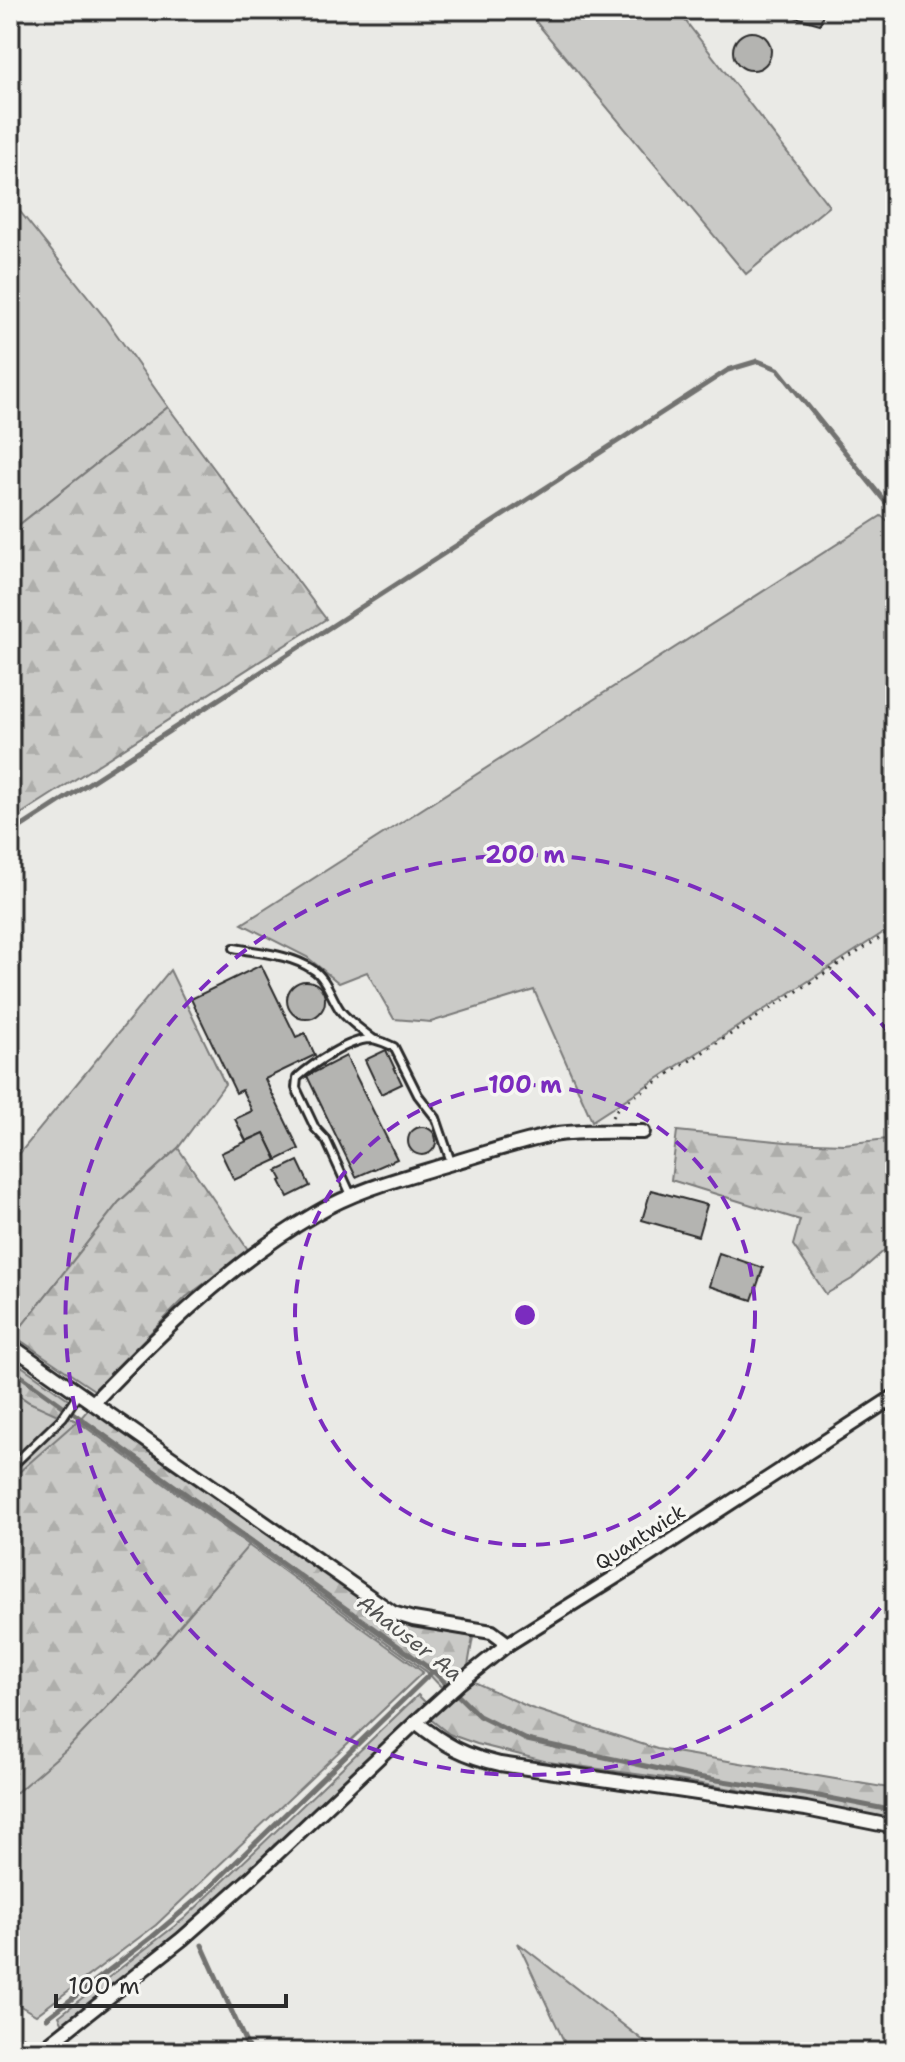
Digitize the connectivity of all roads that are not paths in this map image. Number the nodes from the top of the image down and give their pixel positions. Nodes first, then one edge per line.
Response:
1 (234, 948) dead end
2 (373, 1039) junction
3 (643, 1132) dead end
4 (451, 1163) junction
5 (352, 1197) junction
6 (10, 1345) edge
7 (895, 1396) edge
8 (77, 1398) junction
9 (93, 1403) junction
10 (10, 1468) edge
11 (508, 1644) junction
12 (416, 1722) junction
13 (895, 1827) edge
14 (39, 2052) edge

1 - 2 lane
2 - 4 lane
2 - 5 lane
3 - 4 street
4 - 5 street
5 - 9 street
6 - 8 street
7 - 11 street, Quantwick
8 - 9 street
8 - 10 lane
9 - 11 street
11 - 12 street, Quantwick
12 - 13 street
12 - 14 street, Quantwick

